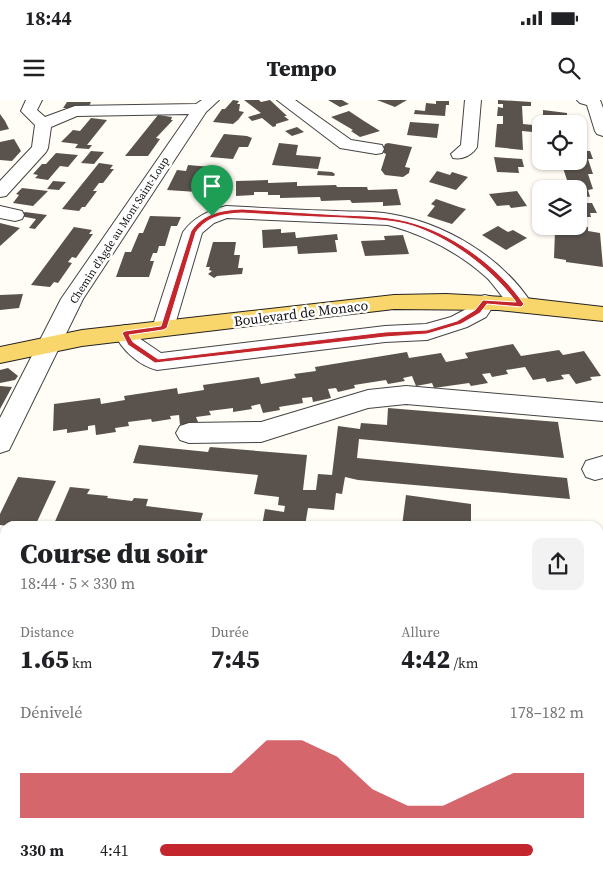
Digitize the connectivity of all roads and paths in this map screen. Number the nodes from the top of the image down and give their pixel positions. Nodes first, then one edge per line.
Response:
1 (34, 100) edge
2 (285, 100) edge
3 (473, 100) edge
4 (584, 100) edge
5 (206, 103) edge
6 (42, 124) junction
7 (603, 131) edge
8 (376, 149) dead end
9 (460, 154) dead end
10 (0, 192) edge
11 (486, 302) junction
12 (521, 304) junction
13 (603, 314) edge
14 (163, 328) junction
15 (125, 333) junction
16 (50, 345) junction
17 (0, 355) edge
18 (603, 412) edge
19 (189, 432) dead end
20 (0, 443) edge

1 - 6 street
2 - 8 street
3 - 9 street
4 - 7 street
5 - 6 street
5 - 16 street, Chemin d'Agde au Mont Saint-Loup
6 - 10 street
11 - 12 main road, Boulevard de Monaco
11 - 14 main road, Boulevard de Monaco
11 - 15 street
12 - 13 main road, Boulevard de Monaco
12 - 14 street
14 - 15 main road, Boulevard de Monaco
15 - 16 main road, Boulevard de Monaco
16 - 17 main road, Boulevard de Monaco
16 - 20 street, Chemin d'Agde au Mont Saint-Loup
18 - 19 street

